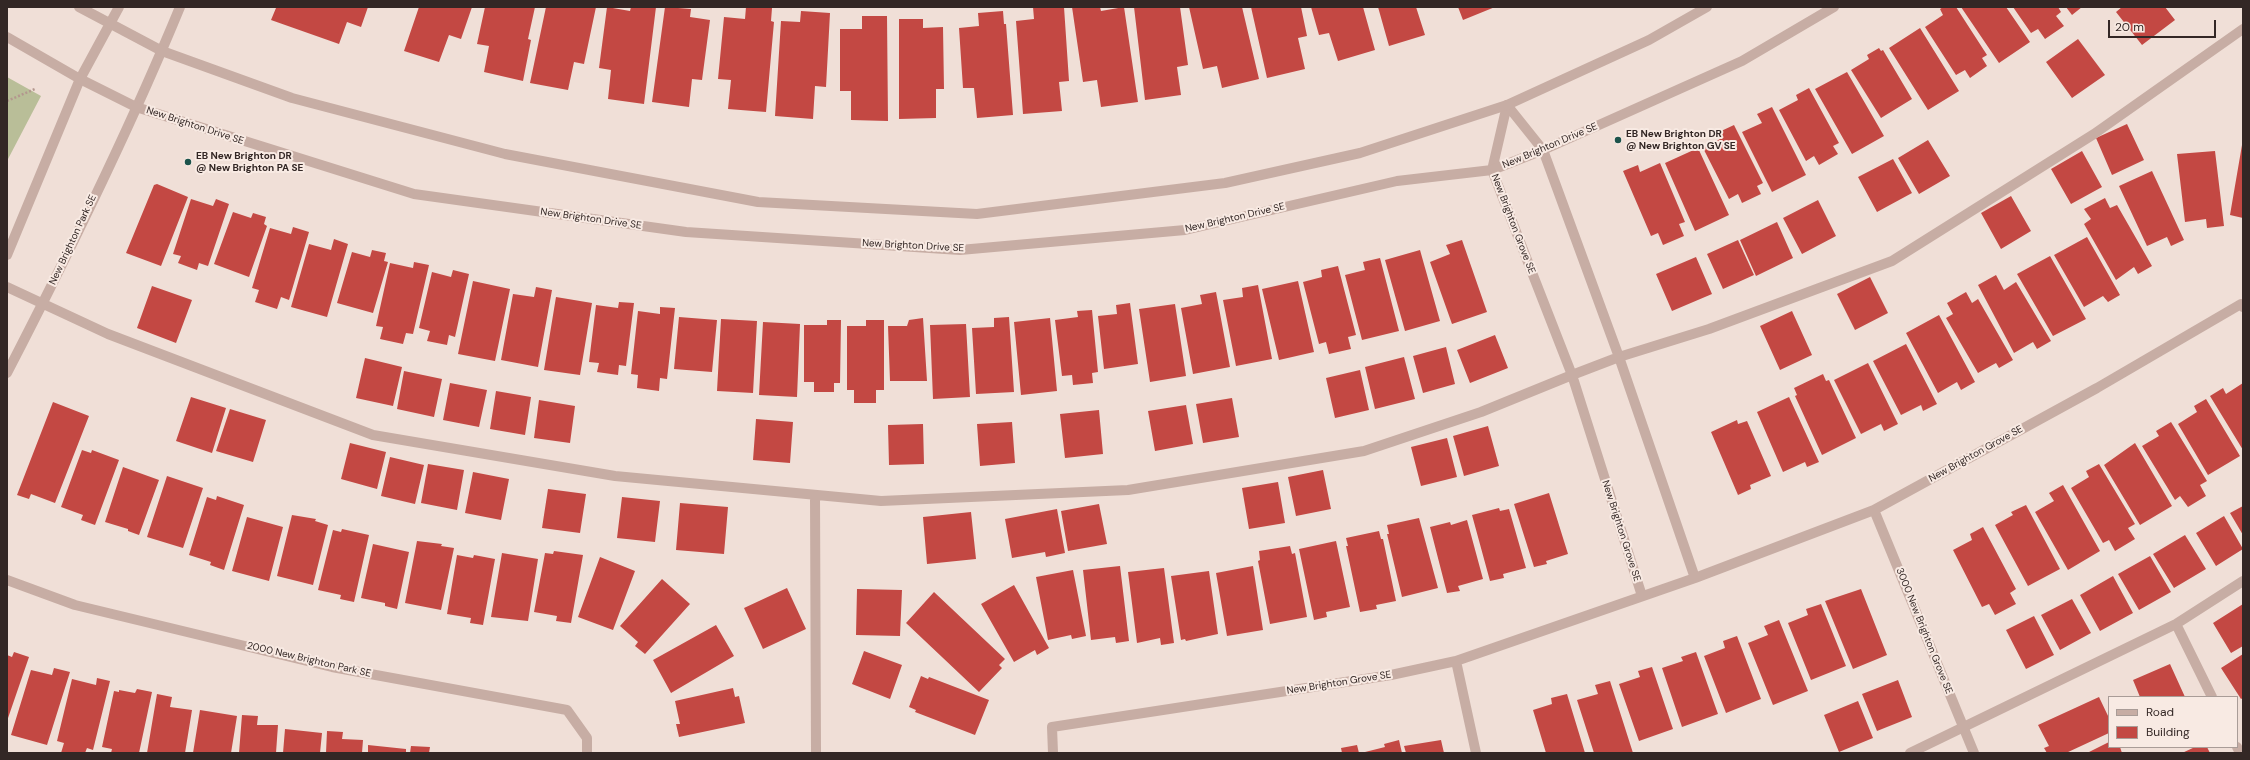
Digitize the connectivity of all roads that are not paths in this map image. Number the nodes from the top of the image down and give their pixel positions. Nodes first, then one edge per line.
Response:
1 (79, 7) edge
2 (119, 7) edge
3 (180, 7) edge
4 (1708, 7) edge
5 (1834, 7) edge
6 (111, 24) junction
7 (2243, 29) edge
8 (7, 37) edge
9 (162, 51) junction
10 (80, 79) junction
11 (1507, 105) junction
12 (136, 107) junction
13 (1543, 150) junction
14 (1492, 170) junction
15 (7, 255) edge
16 (7, 288) edge
17 (43, 303) junction
18 (2243, 307) edge
19 (1619, 357) junction
20 (7, 372) edge
21 (1572, 375) junction
22 (815, 495) junction
23 (1874, 510) junction
24 (1694, 578) junction
25 (7, 580) edge
26 (2243, 582) edge
27 (1642, 596) junction
28 (2176, 624) junction
29 (1456, 661) junction
30 (2212, 696) edge
31 (1964, 728) junction
32 (587, 753) edge
33 (816, 753) edge
34 (1053, 753) edge
35 (1476, 753) edge
36 (1910, 753) edge
37 (1974, 753) edge

1 - 6 street
2 - 6 street
3 - 9 street, New Brighton Park SE
4 - 11 street
5 - 13 street, New Brighton Drive SE
6 - 9 street
6 - 10 street
7 - 19 street
8 - 10 street, New Brighton Drive SE
9 - 11 street
9 - 12 street, New Brighton Park SE
10 - 12 street, New Brighton Drive SE
10 - 15 street
11 - 13 street
11 - 14 street, New Brighton Grove SE
12 - 14 street, New Brighton Drive SE
12 - 17 street, New Brighton Park SE
13 - 14 street, New Brighton Drive SE
13 - 19 street
14 - 21 street, New Brighton Grove SE
16 - 17 street
17 - 20 street, New Brighton Park SE
17 - 22 street
18 - 23 street, New Brighton Grove SE
19 - 21 street
19 - 24 street
21 - 22 street
21 - 27 street, New Brighton Grove SE
22 - 33 street
23 - 24 street, New Brighton Grove SE
23 - 31 street, 3000 New Brighton Grove SE
24 - 27 street, New Brighton Grove SE
25 - 32 street, 2000 New Brighton Park SE
26 - 28 street
27 - 29 street, New Brighton Grove SE
28 - 30 street
28 - 31 street
29 - 34 street, New Brighton Grove SE
29 - 35 street
31 - 36 street
31 - 37 street, 3000 New Brighton Grove SE

